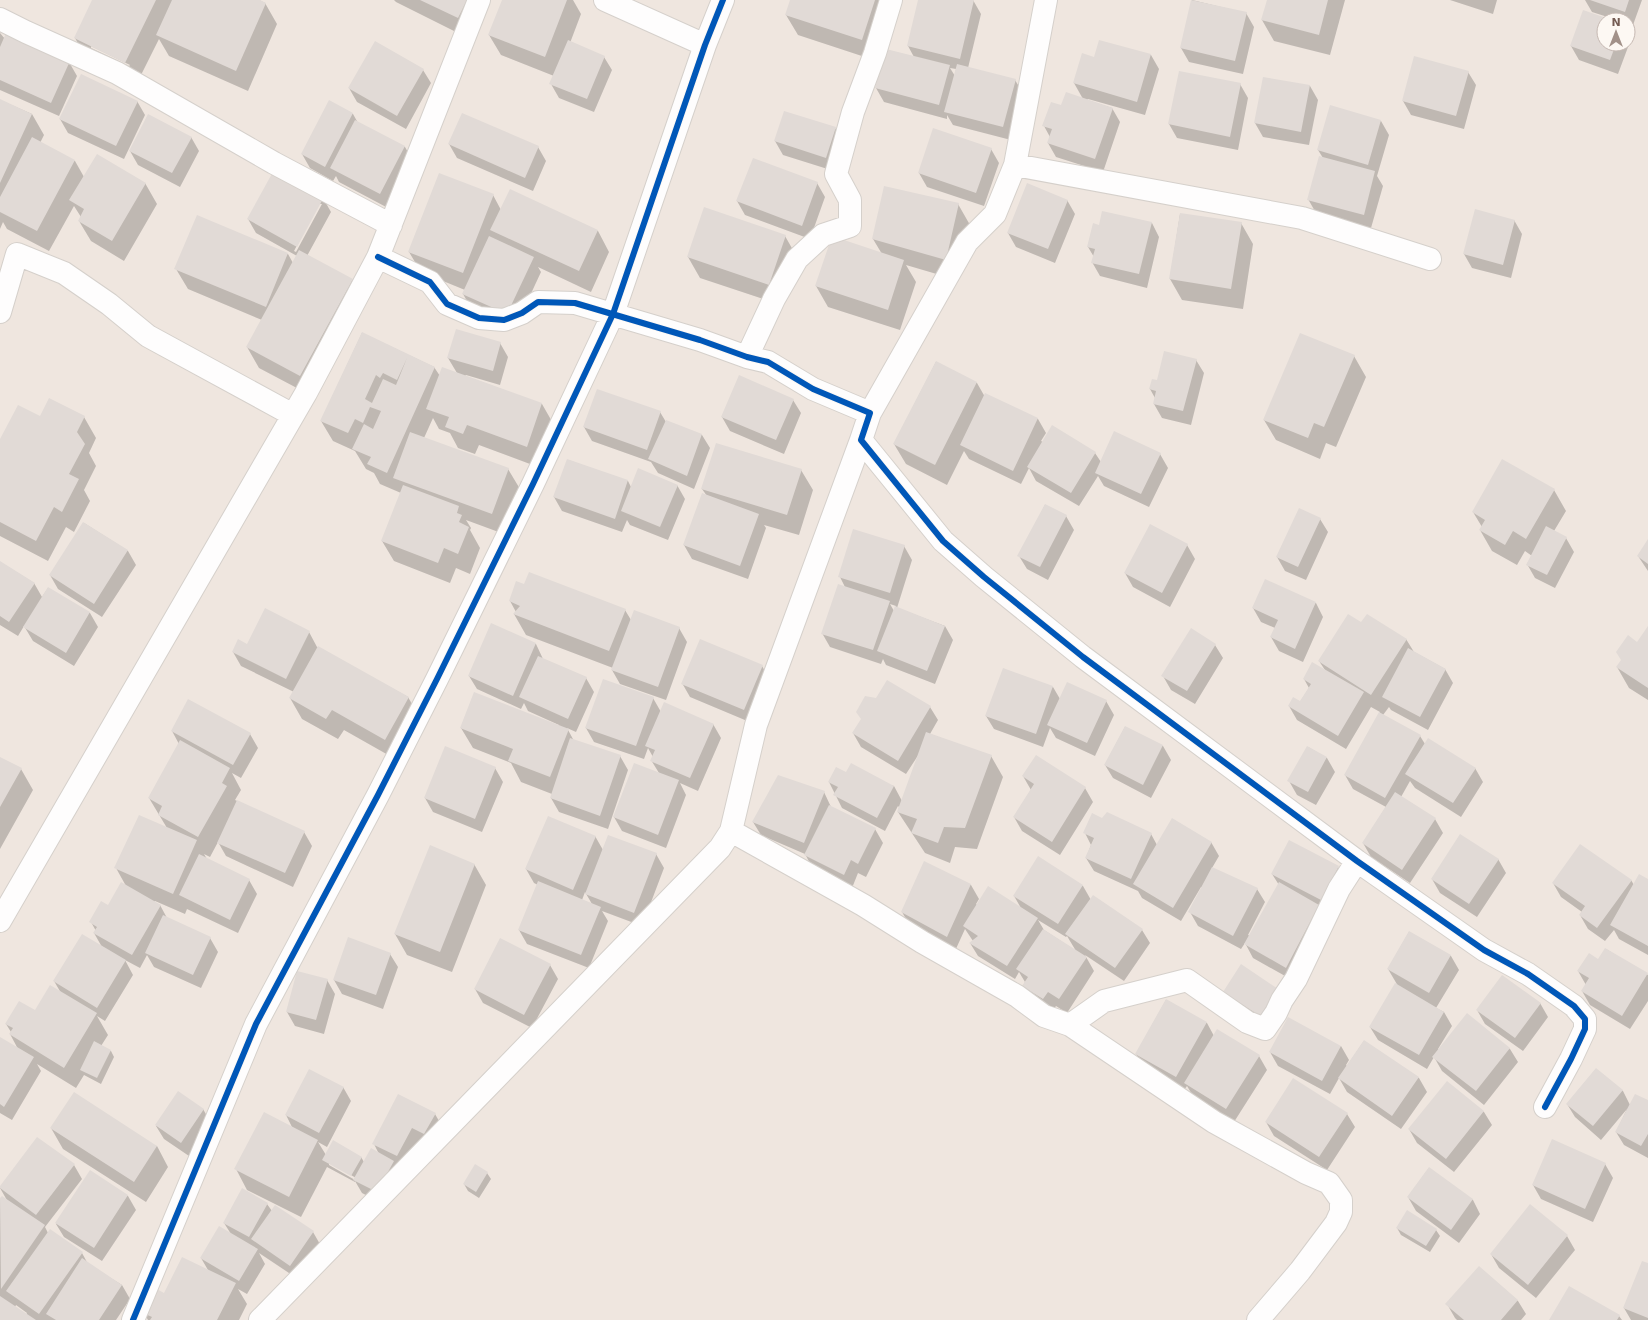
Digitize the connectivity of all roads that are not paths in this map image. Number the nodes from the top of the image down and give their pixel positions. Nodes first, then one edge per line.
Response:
1 (479, 0) edge
2 (605, 0) edge
3 (723, 0) edge
4 (891, 0) edge
5 (1046, 0) edge
6 (0, 19) edge
7 (705, 45) junction
8 (1015, 166) junction
9 (390, 225) junction
10 (9, 253) edge
11 (378, 257) junction
12 (1430, 259) dead end
13 (0, 312) edge
14 (613, 314) junction
15 (747, 357) junction
16 (870, 413) junction
17 (293, 415) junction
18 (861, 440) junction
19 (731, 831) junction
20 (1357, 861) junction
21 (0, 921) edge
22 (1070, 1025) junction
23 (1545, 1107) dead end
24 (133, 1320) edge
25 (260, 1320) edge
26 (1258, 1320) edge

1 - 9 street
2 - 7 street
3 - 7 street
4 - 15 street
5 - 8 street
6 - 9 street
7 - 14 street
8 - 12 street
8 - 16 street
9 - 11 street
10 - 13 street
10 - 17 street
11 - 14 street
11 - 17 street
14 - 15 street
14 - 24 street
15 - 16 street
16 - 18 street
17 - 21 street
18 - 19 street
18 - 20 street
19 - 22 street
19 - 25 street
20 - 22 street
20 - 23 street
22 - 26 street

